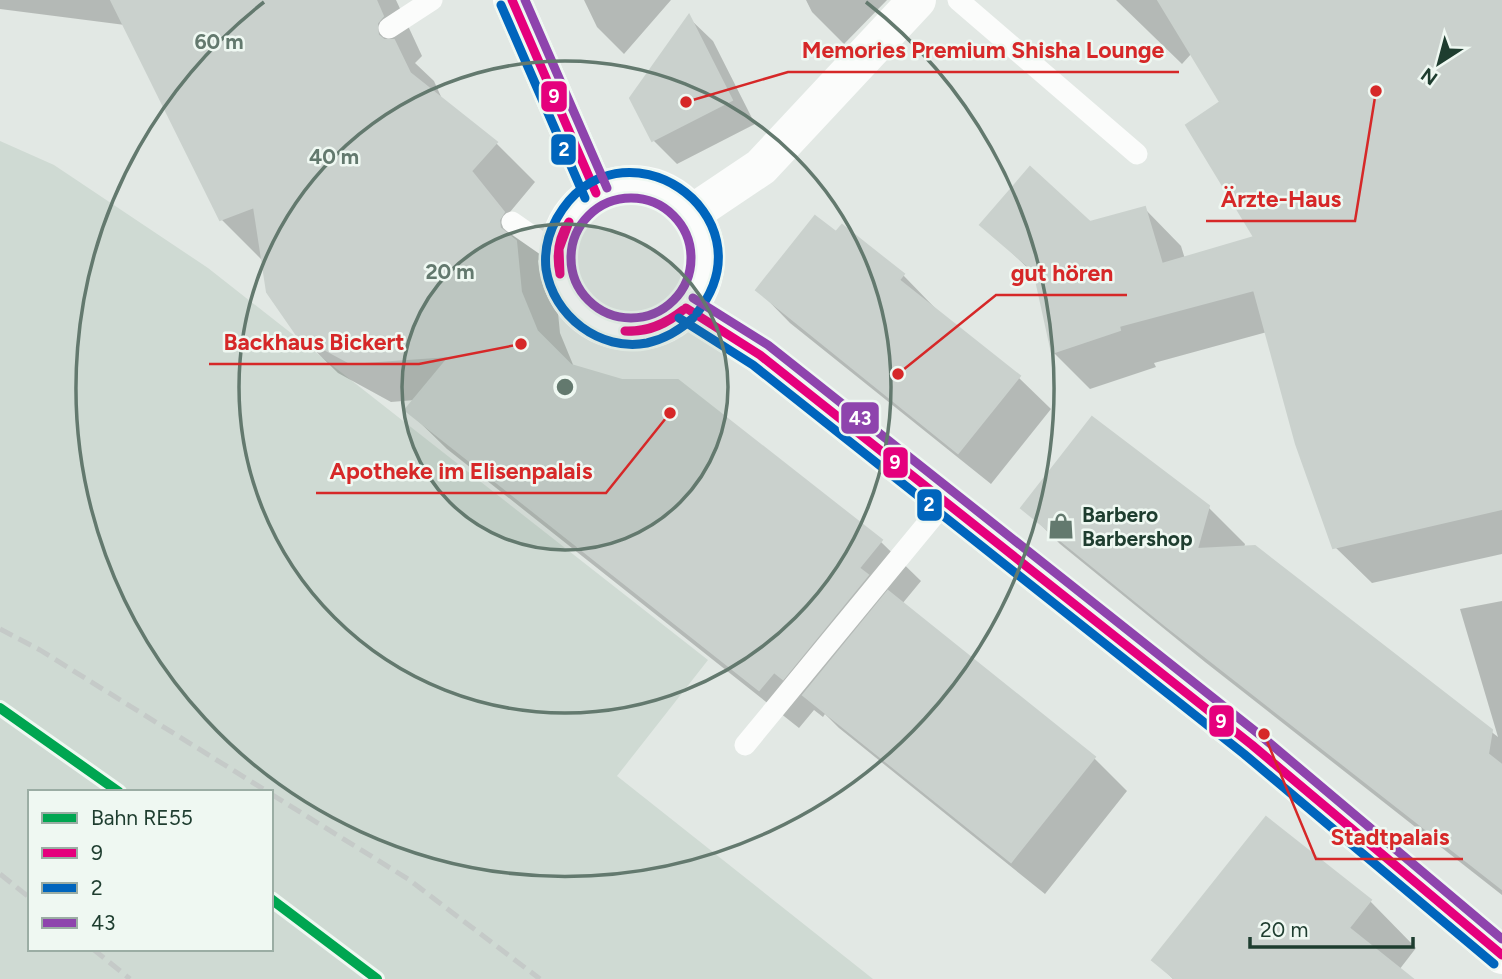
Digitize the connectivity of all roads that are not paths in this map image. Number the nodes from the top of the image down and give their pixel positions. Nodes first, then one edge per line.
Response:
1 (432, 0) edge
2 (512, 0) edge
3 (917, 0) edge
4 (958, 0) edge
5 (389, 29) dead end
6 (1137, 154) dead end
7 (596, 193) junction
8 (691, 214) junction
9 (512, 222) dead end
10 (558, 254) junction
11 (686, 308) junction
12 (945, 502) junction
13 (745, 746) dead end
14 (1502, 955) edge

1 - 5 lane
2 - 7 street
3 - 8 street
4 - 6 lane
7 - 8 street
7 - 10 street
8 - 11 street
9 - 10 lane
10 - 11 street
11 - 12 street
12 - 13 lane
12 - 14 street

